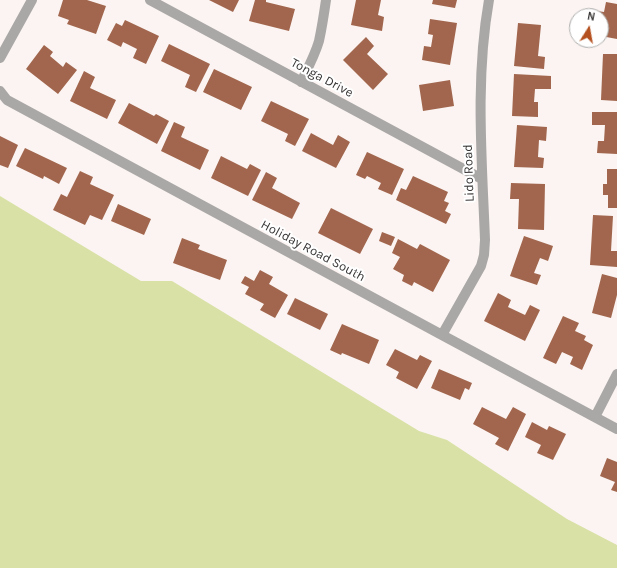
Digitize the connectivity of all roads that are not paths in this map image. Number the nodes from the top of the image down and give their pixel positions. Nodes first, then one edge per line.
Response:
1 (32, 0) edge
2 (150, 0) edge
3 (326, 0) edge
4 (489, 0) edge
5 (0, 58) edge
6 (301, 82) junction
7 (0, 91) edge
8 (482, 179) junction
9 (442, 335) junction
10 (617, 374) edge
11 (595, 417) junction
12 (617, 429) edge

1 - 5 street
2 - 6 street, Tonga Drive
3 - 6 street
4 - 8 street, Lido Road
6 - 8 street, Tonga Drive
7 - 9 street, Holiday Road South
8 - 9 street, Lido Road
9 - 11 street, Holiday Road South
10 - 11 street
11 - 12 street, Holiday Road South

